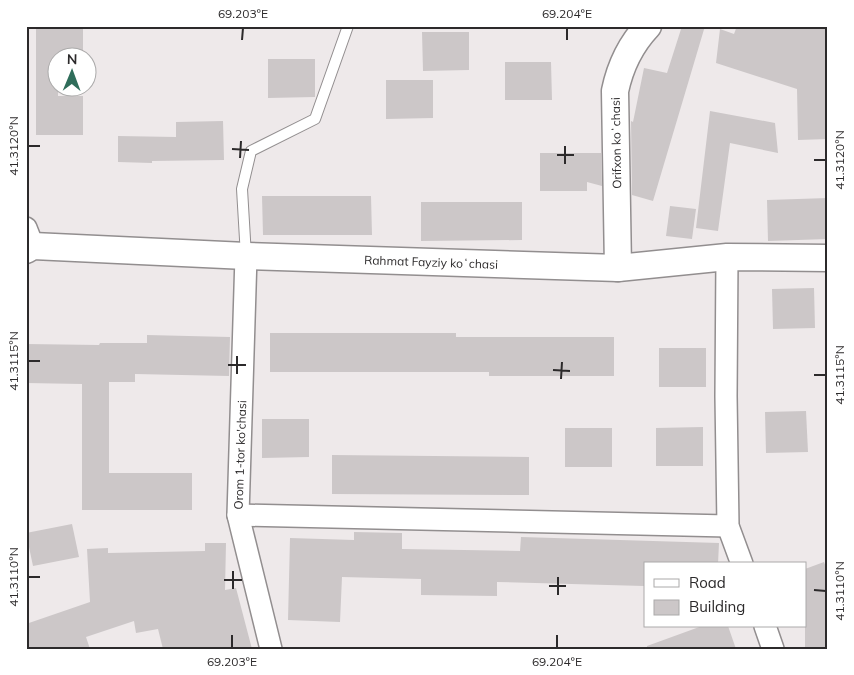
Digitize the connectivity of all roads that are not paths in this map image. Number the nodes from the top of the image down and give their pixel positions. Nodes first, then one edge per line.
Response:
1 (348, 26) edge
2 (648, 26) edge
3 (29, 241) edge
4 (246, 256) junction
5 (726, 257) junction
6 (828, 258) edge
7 (618, 268) junction
8 (238, 515) junction
9 (728, 526) junction
10 (741, 562) edge
11 (766, 628) edge
12 (271, 649) edge
13 (773, 649) edge

1 - 4 lane
2 - 7 street, Orifxon koʻchasi
3 - 4 street, Rahmat Fayziy koʻchasi
4 - 7 street, Rahmat Fayziy koʻchasi
4 - 8 street, Orom 1-tor ko'chasi
5 - 6 street, Rahmat Fayziy koʻchasi
5 - 7 street, Rahmat Fayziy koʻchasi
5 - 9 street
8 - 9 street
8 - 12 street, Orom 1-tor ko'chasi
9 - 10 street
11 - 13 street

